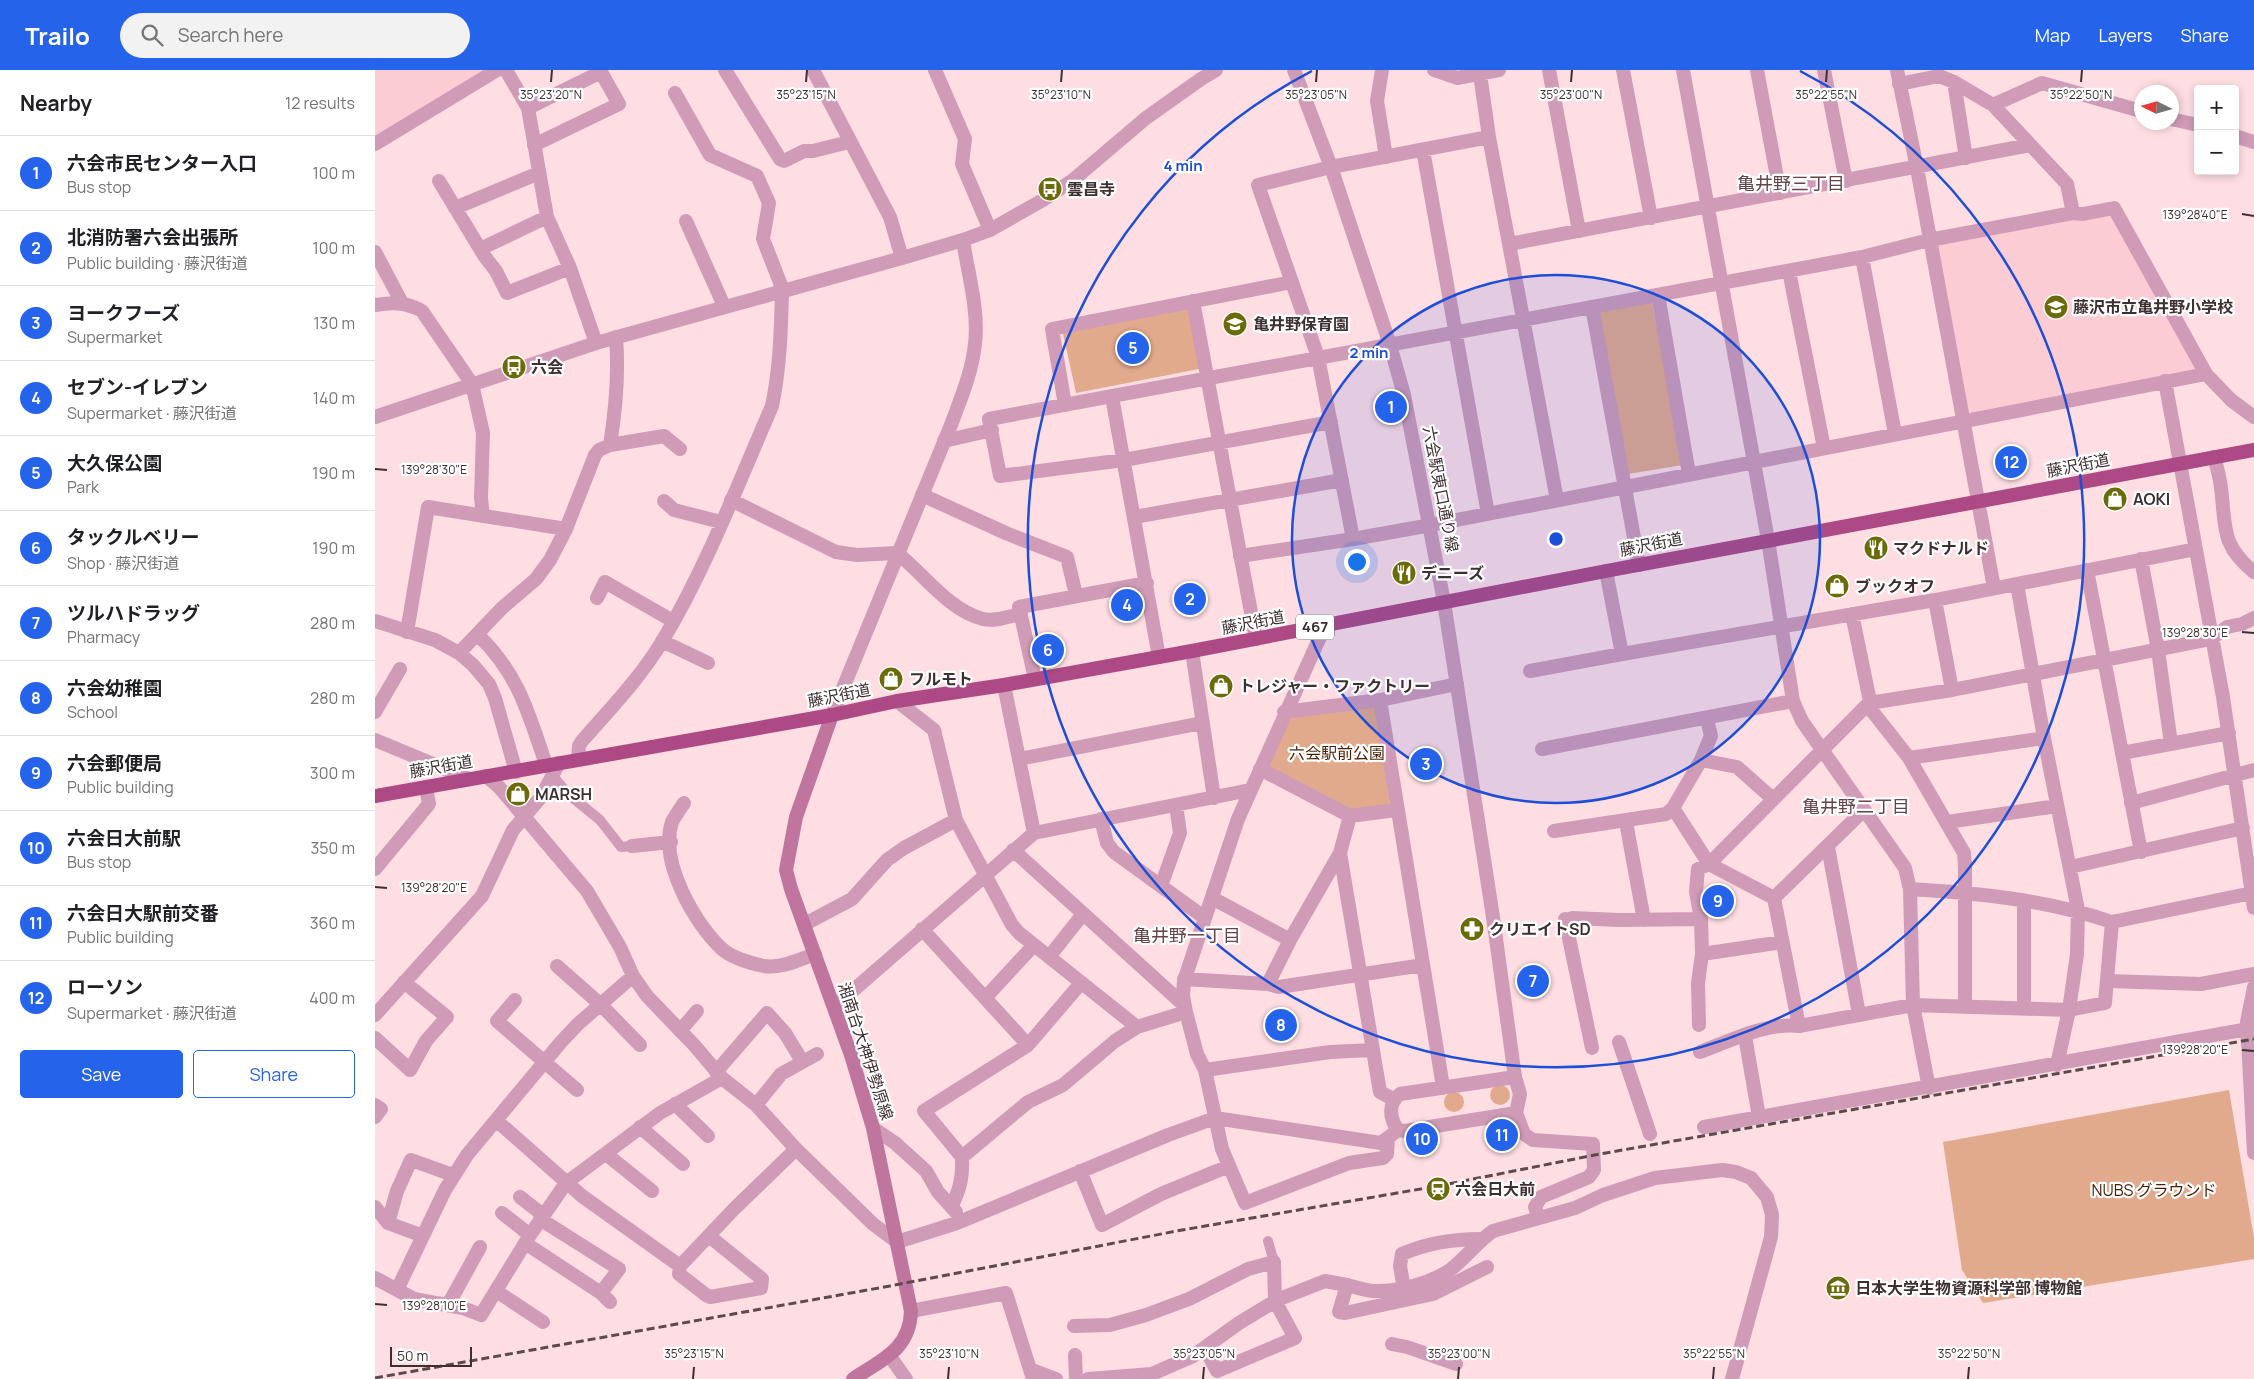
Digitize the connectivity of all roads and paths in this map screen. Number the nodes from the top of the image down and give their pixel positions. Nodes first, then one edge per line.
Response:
1 (497, 70) edge
2 (506, 70) edge
3 (725, 70) edge
4 (813, 70) edge
5 (935, 70) edge
6 (1216, 70) edge
7 (1294, 70) edge
8 (1382, 70) edge
9 (1434, 70) edge
10 (1499, 70) edge
11 (1549, 70) edge
12 (1623, 70) edge
13 (1683, 70) edge
14 (1757, 70) edge
15 (1824, 70) edge
16 (1936, 73) edge
17 (1481, 74) junction
18 (1898, 77) edge
19 (1954, 82) junction
20 (675, 93) dead end
21 (1993, 106) junction
22 (528, 108) junction
23 (2134, 109) edge
24 (2179, 120) edge
25 (2194, 124) edge
26 (1489, 137) junction
27 (2239, 137) edge
28 (849, 142) junction
29 (2254, 142) edge
30 (375, 144) edge
31 (2030, 145) junction
32 (534, 146) junction
33 (1423, 150) junction
34 (1386, 157) junction
35 (1966, 158) junction
36 (1331, 167) junction
37 (1917, 168) junction
38 (539, 173) junction
39 (439, 181) dead end
40 (1845, 181) junction
41 (1780, 193) junction
42 (1708, 207) junction
43 (455, 208) junction
44 (2073, 213) junction
45 (547, 217) junction
46 (1651, 218) junction
47 (686, 221) dead end
48 (990, 230) junction
49 (1579, 231) junction
50 (963, 240) junction
51 (1929, 240) junction
52 (1509, 244) junction
53 (480, 249) junction
54 (375, 252) edge
55 (1862, 257) junction
56 (902, 258) junction
57 (571, 268) junction
58 (1789, 271) junction
59 (1292, 282) junction
60 (1722, 283) junction
61 (782, 292) junction
62 (1658, 295) junction
63 (1193, 301) junction
64 (402, 303) junction
65 (375, 304) edge
66 (724, 306) junction
67 (1592, 307) junction
68 (1523, 320) junction
69 (1455, 333) junction
70 (616, 337) junction
71 (596, 343) junction
72 (1390, 345) junction
73 (1318, 357) junction
74 (2206, 374) junction
75 (1209, 378) junction
76 (2165, 381) junction
77 (473, 384) junction
78 (1112, 397) junction
79 (1065, 405) junction
80 (375, 417) edge
81 (2254, 418) edge
82 (1963, 421) junction
83 (1331, 422) junction
84 (991, 430) junction
85 (1895, 434) junction
86 (945, 441) junction
87 (1220, 442) junction
88 (610, 445) junction
89 (1824, 448) junction
90 (680, 449) dead end
91 (2254, 450) edge
92 (2215, 457) junction
93 (1124, 460) junction
94 (1753, 462) junction
95 (2181, 463) junction
96 (1689, 474) junction
97 (1342, 480) junction
98 (1624, 487) junction
99 (922, 495) junction
100 (731, 500) junction
101 (1557, 500) junction
102 (664, 501) dead end
103 (1230, 501) junction
104 (1978, 502) junction
105 (1489, 514) junction
106 (483, 516) junction
107 (1134, 517) junction
108 (721, 522) junction
109 (1431, 525) junction
110 (566, 529) junction
111 (1353, 539) junction
112 (1768, 540) junction
113 (2196, 549) junction
114 (897, 553) junction
115 (1240, 556) junction
116 (2141, 559) junction
117 (1639, 564) junction
118 (1606, 570) junction
119 (2087, 570) junction
120 (2254, 572) edge
121 (1147, 583) junction
122 (2017, 584) junction
123 (1993, 588) junction
124 (1076, 595) junction
125 (597, 598) dead end
126 (1935, 600) junction
127 (1444, 602) junction
128 (1021, 614) junction
129 (1852, 614) junction
130 (2254, 618) edge
131 (375, 621) edge
132 (673, 621) junction
133 (1325, 626) junction
134 (1782, 628) junction
135 (407, 632) junction
136 (478, 634) junction
137 (1256, 639) junction
138 (2211, 639) junction
139 (662, 641) junction
140 (2159, 650) junction
141 (1192, 651) junction
142 (459, 653) junction
143 (1623, 654) junction
144 (1159, 657) junction
145 (2104, 661) junction
146 (708, 663) dead end
147 (400, 669) dead end
148 (1530, 671) dead end
149 (2034, 674) junction
150 (1035, 678) junction
151 (1457, 684) junction
152 (1004, 685) junction
153 (1952, 690) junction
154 (1380, 700) junction
155 (897, 701) junction
156 (1793, 701) junction
157 (1869, 703) junction
158 (375, 712) edge
159 (1284, 712) junction
160 (832, 715) junction
161 (1707, 718) junction
162 (1202, 723) junction
163 (2229, 733) junction
164 (2044, 738) junction
165 (375, 740) edge
166 (2171, 744) junction
167 (1822, 748) junction
168 (1542, 749) dead end
169 (2122, 753) junction
170 (1909, 758) junction
171 (578, 759) junction
172 (1019, 759) junction
173 (1701, 760) junction
174 (553, 768) junction
175 (1260, 768) junction
176 (2254, 770) edge
177 (516, 772) junction
178 (2235, 775) junction
179 (486, 776) junction
180 (469, 779) junction
181 (426, 787) junction
182 (1250, 790) junction
183 (375, 796) edge
184 (1214, 798) junction
185 (1773, 798) junction
186 (684, 803) dead end
187 (2131, 803) junction
188 (1176, 805) junction
189 (2057, 806) junction
190 (1673, 808) junction
191 (1396, 810) junction
192 (1865, 810) junction
193 (523, 816) junction
194 (1350, 816) junction
195 (1101, 819) junction
196 (956, 820) junction
197 (1626, 822) junction
198 (1947, 822) junction
199 (2243, 828) junction
200 (1554, 830) dead end
201 (1034, 832) junction
202 (671, 842) junction
203 (632, 846) joint
204 (1828, 847) junction
205 (1013, 850) junction
206 (2141, 852) junction
207 (1340, 853) junction
208 (1709, 864) junction
209 (2069, 867) junction
210 (375, 869) edge
211 (985, 875) junction
212 (1161, 886) junction
213 (1911, 889) junction
214 (1965, 892) junction
215 (2252, 893) junction
216 (1212, 898) junction
217 (1775, 898) junction
218 (2024, 902) junction
219 (2254, 908) edge
220 (2077, 910) junction
221 (1083, 914) junction
222 (1205, 918) junction
223 (1701, 919) junction
224 (1644, 920) junction
225 (2112, 922) junction
226 (805, 924) junction
227 (922, 929) junction
228 (1291, 940) junction
229 (1782, 942) junction
230 (1035, 945) junction
231 (815, 954) junction
232 (1702, 954) junction
233 (1049, 957) junction
234 (1423, 965) junction
235 (557, 966) dead end
236 (1360, 974) junction
237 (2254, 974) edge
238 (633, 976) junction
239 (1185, 979) junction
240 (2108, 981) junction
241 (404, 982) junction
242 (1081, 982) junction
243 (1268, 984) junction
244 (2254, 987) edge
245 (985, 998) junction
246 (515, 1000) dead end
247 (600, 1004) junction
248 (1913, 1005) junction
249 (1965, 1006) junction
250 (834, 1007) junction
251 (1185, 1009) junction
252 (2024, 1009) junction
253 (2069, 1010) junction
254 (697, 1011) dead end
255 (1859, 1014) junction
256 (375, 1015) edge
257 (1699, 1024) dead end
258 (1799, 1026) junction
259 (1137, 1027) junction
260 (2251, 1029) edge
261 (680, 1031) junction
262 (1745, 1036) junction
263 (375, 1038) edge
264 (1619, 1042) dead end
265 (639, 1045) dead end
266 (1028, 1045) junction
267 (1593, 1048) dead end
268 (1371, 1050) junction
269 (1700, 1052) dead end
270 (817, 1054) dead end
271 (801, 1061) junction
272 (545, 1062) junction
273 (2057, 1066) junction
274 (1205, 1070) junction
275 (719, 1075) junction
276 (1515, 1077) junction
277 (1443, 1087) junction
278 (1929, 1088) junction
279 (577, 1090) dead end
280 (1393, 1100) junction
281 (675, 1104) junction
282 (375, 1105) edge
283 (756, 1105) junction
284 (1515, 1113) junction
285 (375, 1117) edge
286 (1759, 1117) junction
287 (1215, 1118) junction
288 (497, 1121) junction
289 (640, 1127) junction
290 (1704, 1127) dead end
291 (873, 1128) junction
292 (1393, 1134) junction
293 (1650, 1134) dead end
294 (708, 1136) dead end
295 (796, 1149) junction
296 (2254, 1153) edge
297 (605, 1154) junction
298 (962, 1157) junction
299 (683, 1164) dead end
300 (1229, 1166) junction
301 (1080, 1171) junction
302 (453, 1175) junction
303 (567, 1183) junction
304 (652, 1191) dead end
305 (520, 1197) dead end
306 (375, 1207) edge
307 (951, 1207) junction
308 (502, 1213) dead end
309 (542, 1217) junction
310 (1537, 1218) junction
311 (964, 1220) junction
312 (388, 1223) junction
313 (423, 1236) junction
314 (709, 1236) junction
315 (528, 1239) junction
316 (1481, 1239) junction
317 (1268, 1241) dead end
318 (897, 1242) junction
319 (480, 1247) dead end
320 (1274, 1262) junction
321 (680, 1266) junction
322 (1487, 1267) dead end
323 (375, 1278) edge
324 (1347, 1285) junction
325 (1404, 1288) junction
326 (397, 1290) junction
327 (496, 1291) junction
328 (1275, 1301) junction
329 (448, 1306) junction
330 (911, 1311) junction
331 (543, 1322) dead end
332 (1074, 1326) dead end
333 (1392, 1344) dead end
334 (1205, 1348) junction
335 (1075, 1355) dead end
336 (889, 1356) junction
337 (1456, 1364) dead end
338 (1032, 1374) edge
339 (1129, 1378) edge
340 (853, 1379) edge
341 (906, 1379) edge
342 (1056, 1379) edge
343 (1076, 1379) edge
344 (1088, 1379) edge
345 (1732, 1379) edge

1 - 30 street
2 - 22 street
3 - 28 street
4 - 28 street
5 - 48 street
6 - 48 street
7 - 36 street, 六会駅東口通り線
8 - 34 street
9 - 17 street
10 - 17 street
11 - 49 street
12 - 46 street
13 - 42 street
14 - 41 street
15 - 40 street
16 - 18 street
16 - 19 street
17 - 26 street
18 - 37 street
19 - 21 street
19 - 35 street
20 - 61 street
21 - 23 street
21 - 31 street
22 - 32 street
22 - 32 street
24 - 25 street
26 - 33 street
26 - 52 street
27 - 29 street
28 - 56 street
31 - 35 street
31 - 44 street
32 - 38 street
33 - 34 street
33 - 69 street
34 - 36 street
35 - 37 street
36 - 59 street
36 - 72 street, 六会駅東口通り線
37 - 40 street
37 - 51 street
38 - 43 street
38 - 45 street
39 - 43 street
40 - 41 street
41 - 42 street
42 - 46 street
42 - 60 street
43 - 53 street
44 - 51 street
44 - 74 street
45 - 53 street
45 - 57 street
46 - 49 street
47 - 66 street
48 - 50 street
49 - 52 street
50 - 56 street
50 - 86 street
51 - 55 street
51 - 82 street
52 - 68 street
53 - 57 street
54 - 64 street
55 - 58 street
55 - 85 street
56 - 61 street
57 - 71 street
58 - 60 street
58 - 89 street
59 - 63 street
59 - 73 street
60 - 62 street
60 - 94 street
61 - 66 street
61 - 100 street
62 - 67 street
62 - 96 street
63 - 75 street
63 - 79 street
64 - 65 street
64 - 77 street
66 - 70 street
67 - 68 street
67 - 98 street
68 - 69 street
68 - 101 street
69 - 72 street
69 - 105 street
70 - 71 street
70 - 88 street
71 - 77 street
72 - 73 street
72 - 109 street, 六会駅東口通り線
73 - 75 street
73 - 83 street
74 - 76 street
74 - 81 street
75 - 78 street
75 - 87 street
76 - 82 street
76 - 95 street
77 - 80 street
77 - 106 street
78 - 79 street
78 - 93 street
79 - 84 street
82 - 85 street
82 - 104 street
83 - 87 street
83 - 97 street
84 - 86 street
84 - 93 street
85 - 89 street
86 - 99 street
87 - 93 street
87 - 103 street
88 - 90 street
88 - 110 street
89 - 94 street
91 - 92 highway, 藤沢街道 / 467
92 - 95 highway, 藤沢街道 / 467
92 - 120 street
93 - 107 street
94 - 96 street
94 - 112 street
95 - 104 highway, 藤沢街道 / 467
95 - 113 street
96 - 98 street
97 - 103 street
97 - 111 street
98 - 101 street
98 - 117 street
99 - 114 street
99 - 124 street
100 - 108 street
100 - 114 street
101 - 105 street
102 - 108 street
103 - 107 street
103 - 115 street
104 - 112 highway, 藤沢街道 / 467
104 - 123 street
105 - 109 street
106 - 110 street
106 - 135 street
107 - 121 street
108 - 132 street
109 - 111 street
109 - 127 street, 六会駅東口通り線
110 - 136 street
111 - 115 street
112 - 117 highway, 藤沢街道 / 467
112 - 134 street
113 - 116 street
113 - 138 street
114 - 128 street
114 - 160 street
115 - 137 street
116 - 119 street
116 - 140 street
117 - 118 highway, 藤沢街道 / 467
118 - 127 highway, 藤沢街道 / 467
118 - 143 street
119 - 122 street
119 - 145 street
121 - 124 street
121 - 144 street
122 - 123 street
122 - 149 street
123 - 126 street
124 - 128 street
125 - 132 street
126 - 129 street
126 - 153 street
127 - 133 highway, 藤沢街道 / 467
127 - 151 street, 六会駅東口通り線
128 - 150 street
129 - 134 street
129 - 157 street
130 - 138 street
131 - 135 street
132 - 139 street
133 - 137 highway, 藤沢街道 / 467
133 - 159 street
134 - 143 street
134 - 156 street
135 - 142 street
136 - 142 street
136 - 174 street
137 - 141 highway, 藤沢街道 / 467
138 - 140 street
138 - 163 street
139 - 146 street
139 - 171 street
140 - 145 street
140 - 166 street
141 - 144 highway, 藤沢街道 / 467
141 - 162 street
142 - 177 street
143 - 148 street
144 - 150 highway, 藤沢街道 / 467
145 - 149 street
145 - 169 street
147 - 158 street
149 - 153 street
149 - 164 street
150 - 152 highway, 藤沢街道 / 467
151 - 154 street
151 - 276 street, 六会駅東口通り線
152 - 155 highway, 藤沢街道 / 467
152 - 172 street
153 - 157 street
154 - 159 street
154 - 191 street
155 - 160 highway, 藤沢街道 / 467
155 - 196 street
156 - 161 street
156 - 167 street
157 - 167 street
157 - 170 street
159 - 175 street
160 - 171 highway, 藤沢街道 / 467
160 - 226 main road, 湘南台大神伊勢原線
161 - 168 street
161 - 173 street
162 - 172 street
162 - 184 street
163 - 166 street
163 - 178 street
164 - 170 street
164 - 189 street
165 - 180 street
166 - 169 street
167 - 185 street
167 - 192 street
169 - 187 street
170 - 198 street
171 - 174 highway, 藤沢街道 / 467
172 - 201 street
173 - 185 street
173 - 190 street
174 - 177 highway, 藤沢街道 / 467
174 - 193 street
174 - 203 street
175 - 182 street
175 - 194 street
176 - 178 street
177 - 179 highway, 藤沢街道 / 467
178 - 187 street
178 - 199 street
179 - 180 highway, 藤沢街道 / 467
179 - 193 street
180 - 181 highway, 藤沢街道 / 467
181 - 183 highway, 藤沢街道 / 467
181 - 210 street
182 - 184 street
182 - 216 street
184 - 188 street
185 - 208 street
186 - 202 street
187 - 206 street
188 - 195 street
188 - 212 street
189 - 198 street
189 - 209 street
190 - 197 street
190 - 208 street
191 - 194 street
191 - 234 street
192 - 204 street
192 - 213 street
193 - 238 street
193 - 241 street
194 - 207 street
195 - 201 street
195 - 212 street
196 - 211 street
196 - 226 street
197 - 200 street
197 - 224 street
198 - 214 street
199 - 206 street
199 - 215 street
201 - 205 street
202 - 203 street
202 - 231 street
204 - 217 street
204 - 255 street
205 - 211 street
205 - 221 street
206 - 209 street
207 - 228 street
207 - 236 street
208 - 217 street
208 - 223 street
209 - 220 street
211 - 227 street
211 - 230 street
212 - 222 street
213 - 214 street
213 - 248 street
214 - 218 street
214 - 249 street
215 - 219 street
215 - 225 street
216 - 222 street
216 - 228 street
217 - 229 street
218 - 220 street
218 - 252 street
220 - 225 street
220 - 253 street
221 - 233 street
221 - 251 street
222 - 239 street
223 - 224 street
223 - 232 street
224 - 267 street
225 - 240 street
226 - 231 main road, 湘南台大神伊勢原線
227 - 245 street
227 - 250 street
228 - 243 street
229 - 232 street
229 - 258 street
230 - 233 street
230 - 245 street
231 - 250 main road, 湘南台大神伊勢原線
232 - 257 street
233 - 242 street
234 - 236 street
234 - 277 street
235 - 247 street
236 - 243 street
236 - 268 street
237 - 240 street
238 - 247 street
238 - 261 street
239 - 243 street
239 - 251 street
240 - 253 street
241 - 256 street
241 - 263 street
242 - 259 street
242 - 266 street
244 - 260 street
245 - 266 street
246 - 272 street
247 - 265 street
247 - 272 street
248 - 249 street
248 - 255 street
248 - 278 street
249 - 252 street
250 - 291 main road, 湘南台大神伊勢原線
251 - 259 street
251 - 274 street
252 - 253 street
253 - 273 street
254 - 261 street
255 - 258 street
258 - 262 street
259 - 298 street
260 - 273 street
260 - 296 street
261 - 275 street
262 - 269 street
262 - 286 street
264 - 293 street
266 - 298 street
268 - 274 street
268 - 280 street
270 - 271 street
271 - 275 street
271 - 283 street
272 - 279 street
272 - 288 street
273 - 278 street
274 - 287 street
275 - 281 street
275 - 283 street
276 - 277 street
276 - 284 street, 六会駅東口通り線
277 - 280 street
278 - 286 street
280 - 292 street
281 - 289 street
281 - 294 street
282 - 285 street
283 - 295 street
284 - 292 street
284 - 310 street
286 - 290 street
287 - 292 street
287 - 300 street
287 - 301 street
288 - 302 street
288 - 303 street
289 - 297 street
289 - 299 street
291 - 307 street
291 - 318 main road, 湘南台大神伊勢原線
292 - 300 street
295 - 314 street
295 - 318 street
297 - 303 street
297 - 304 street
298 - 307 street
300 - 301 street
301 - 311 street
302 - 312 street
302 - 313 street
303 - 309 street
303 - 321 street
305 - 309 street
306 - 312 street
307 - 311 street
308 - 315 street
309 - 315 street
309 - 315 street
310 - 316 street
310 - 345 street
311 - 318 street
312 - 313 street
313 - 326 street
314 - 321 street
314 - 321 street
315 - 327 street
316 - 325 street
316 - 325 street
317 - 320 street
318 - 330 main road, 湘南台大神伊勢原線
319 - 329 street
320 - 328 street
320 - 332 street
322 - 324 street
323 - 326 street
324 - 325 street
324 - 328 street
326 - 329 street
327 - 329 street
327 - 331 street
328 - 334 street
328 - 334 street
330 - 336 main road, 湘南台大神伊勢原線
330 - 338 street
333 - 337 street
334 - 339 street
335 - 343 street
336 - 340 main road, 湘南台大神伊勢原線
336 - 341 street
338 - 342 street
339 - 344 street

